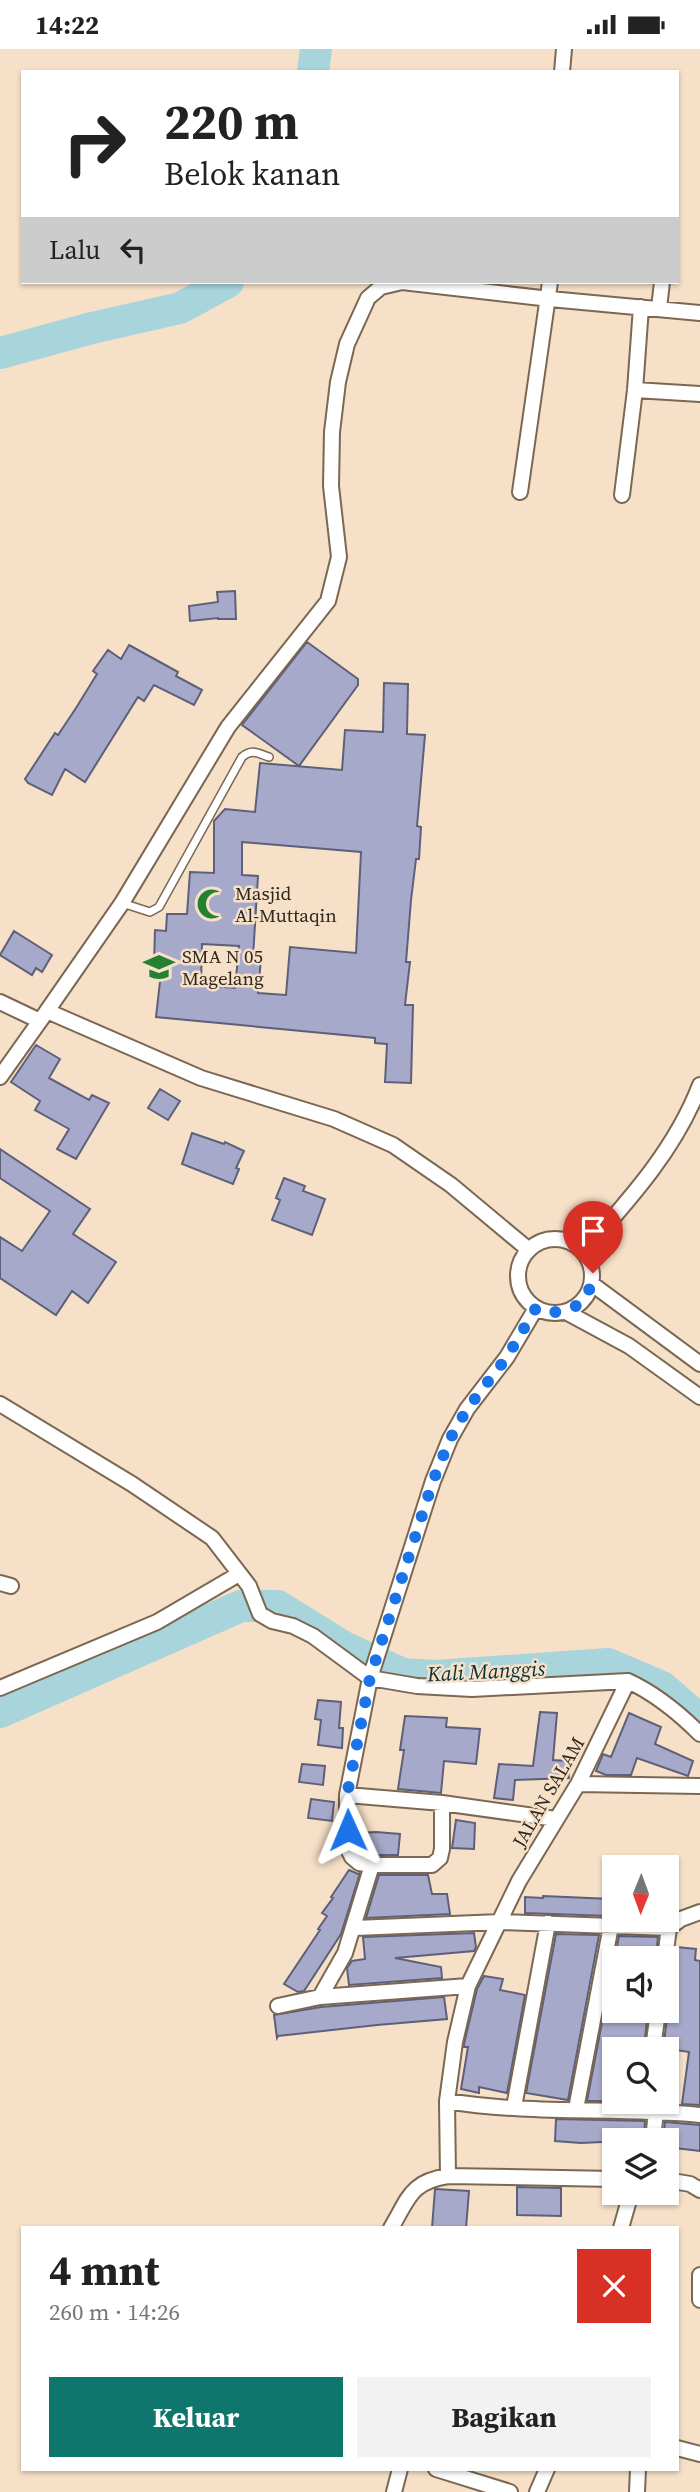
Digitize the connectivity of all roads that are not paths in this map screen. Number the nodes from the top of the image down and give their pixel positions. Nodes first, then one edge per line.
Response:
1 (564, 49) edge
2 (562, 70) edge
3 (394, 284) edge
4 (419, 284) edge
5 (551, 284) edge
6 (662, 284) edge
7 (550, 299) junction
8 (641, 307) junction
9 (659, 309) junction
10 (700, 313) edge
11 (635, 390) junction
12 (700, 394) edge
13 (520, 492) dead end
14 (622, 495) dead end
15 (269, 757) dead end
16 (122, 903) junction
17 (0, 1002) edge
18 (44, 1016) junction
19 (0, 1077) edge
20 (700, 1085) edge
21 (529, 1250) junction
22 (583, 1252) junction
23 (592, 1284) junction
24 (536, 1308) junction
25 (566, 1312) junction
26 (700, 1364) edge
27 (700, 1397) edge
28 (0, 1404) edge
29 (239, 1574) junction
30 (371, 1675) junction
31 (628, 1681) junction
32 (0, 1688) edge
33 (700, 1734) edge
34 (578, 1784) junction
35 (700, 1786) edge
36 (347, 1795) junction
37 (442, 1803) junction
38 (556, 1819) junction
39 (372, 1865) junction
40 (700, 1912) edge
41 (679, 1920) edge
42 (500, 1922) junction
43 (548, 1923) junction
44 (602, 1926) edge
45 (355, 1928) junction
46 (610, 1932) edge
47 (468, 1986) junction
48 (320, 1997) junction
49 (278, 2006) dead end
50 (447, 2101) junction
51 (514, 2107) junction
52 (576, 2109) junction
53 (602, 2109) edge
54 (679, 2112) edge
55 (700, 2115) edge
56 (448, 2176) junction
57 (602, 2179) edge
58 (679, 2182) edge
59 (700, 2190) edge
60 (628, 2205) edge
61 (392, 2226) edge
62 (622, 2226) edge
63 (700, 2275) edge
64 (700, 2300) edge
65 (679, 2449) edge
66 (700, 2454) edge
67 (399, 2471) edge
68 (440, 2471) edge
69 (546, 2471) edge
70 (638, 2471) edge
71 (469, 2486) edge
72 (394, 2492) edge
73 (510, 2492) edge
74 (537, 2492) edge
75 (637, 2492) edge

1 - 2 street
3 - 16 street
4 - 7 street
5 - 7 street
6 - 9 street
7 - 8 street
7 - 13 street
8 - 9 street
8 - 11 street
9 - 10 street
11 - 12 street
11 - 14 street
15 - 16 lane
16 - 18 street
17 - 18 street
18 - 19 street
18 - 21 street
20 - 22 street
21 - 22 street
21 - 24 street
22 - 23 street
23 - 25 street
23 - 26 street
24 - 25 street
24 - 30 street
25 - 27 street
28 - 29 street
29 - 30 street
29 - 32 street
30 - 31 street
30 - 36 street
31 - 33 street
31 - 34 street, JALAN SALAM
34 - 35 street
34 - 38 street, JALAN SALAM
36 - 37 street
36 - 39 street
37 - 38 street
37 - 39 street
38 - 42 street, JALAN SALAM
39 - 45 street
40 - 41 street
42 - 43 street
42 - 45 street
42 - 47 street, JALAN SALAM
43 - 44 street
43 - 51 street
45 - 48 street
46 - 52 street
47 - 48 street
47 - 50 street, JALAN SALAM
48 - 49 street
50 - 51 street
50 - 56 street, JALAN SALAM
51 - 52 street
52 - 53 street
54 - 55 street
56 - 57 street
56 - 61 street
58 - 59 street
60 - 62 street
63 - 64 street
65 - 66 street
67 - 72 street
68 - 71 street
69 - 74 street
70 - 75 street
71 - 73 street

